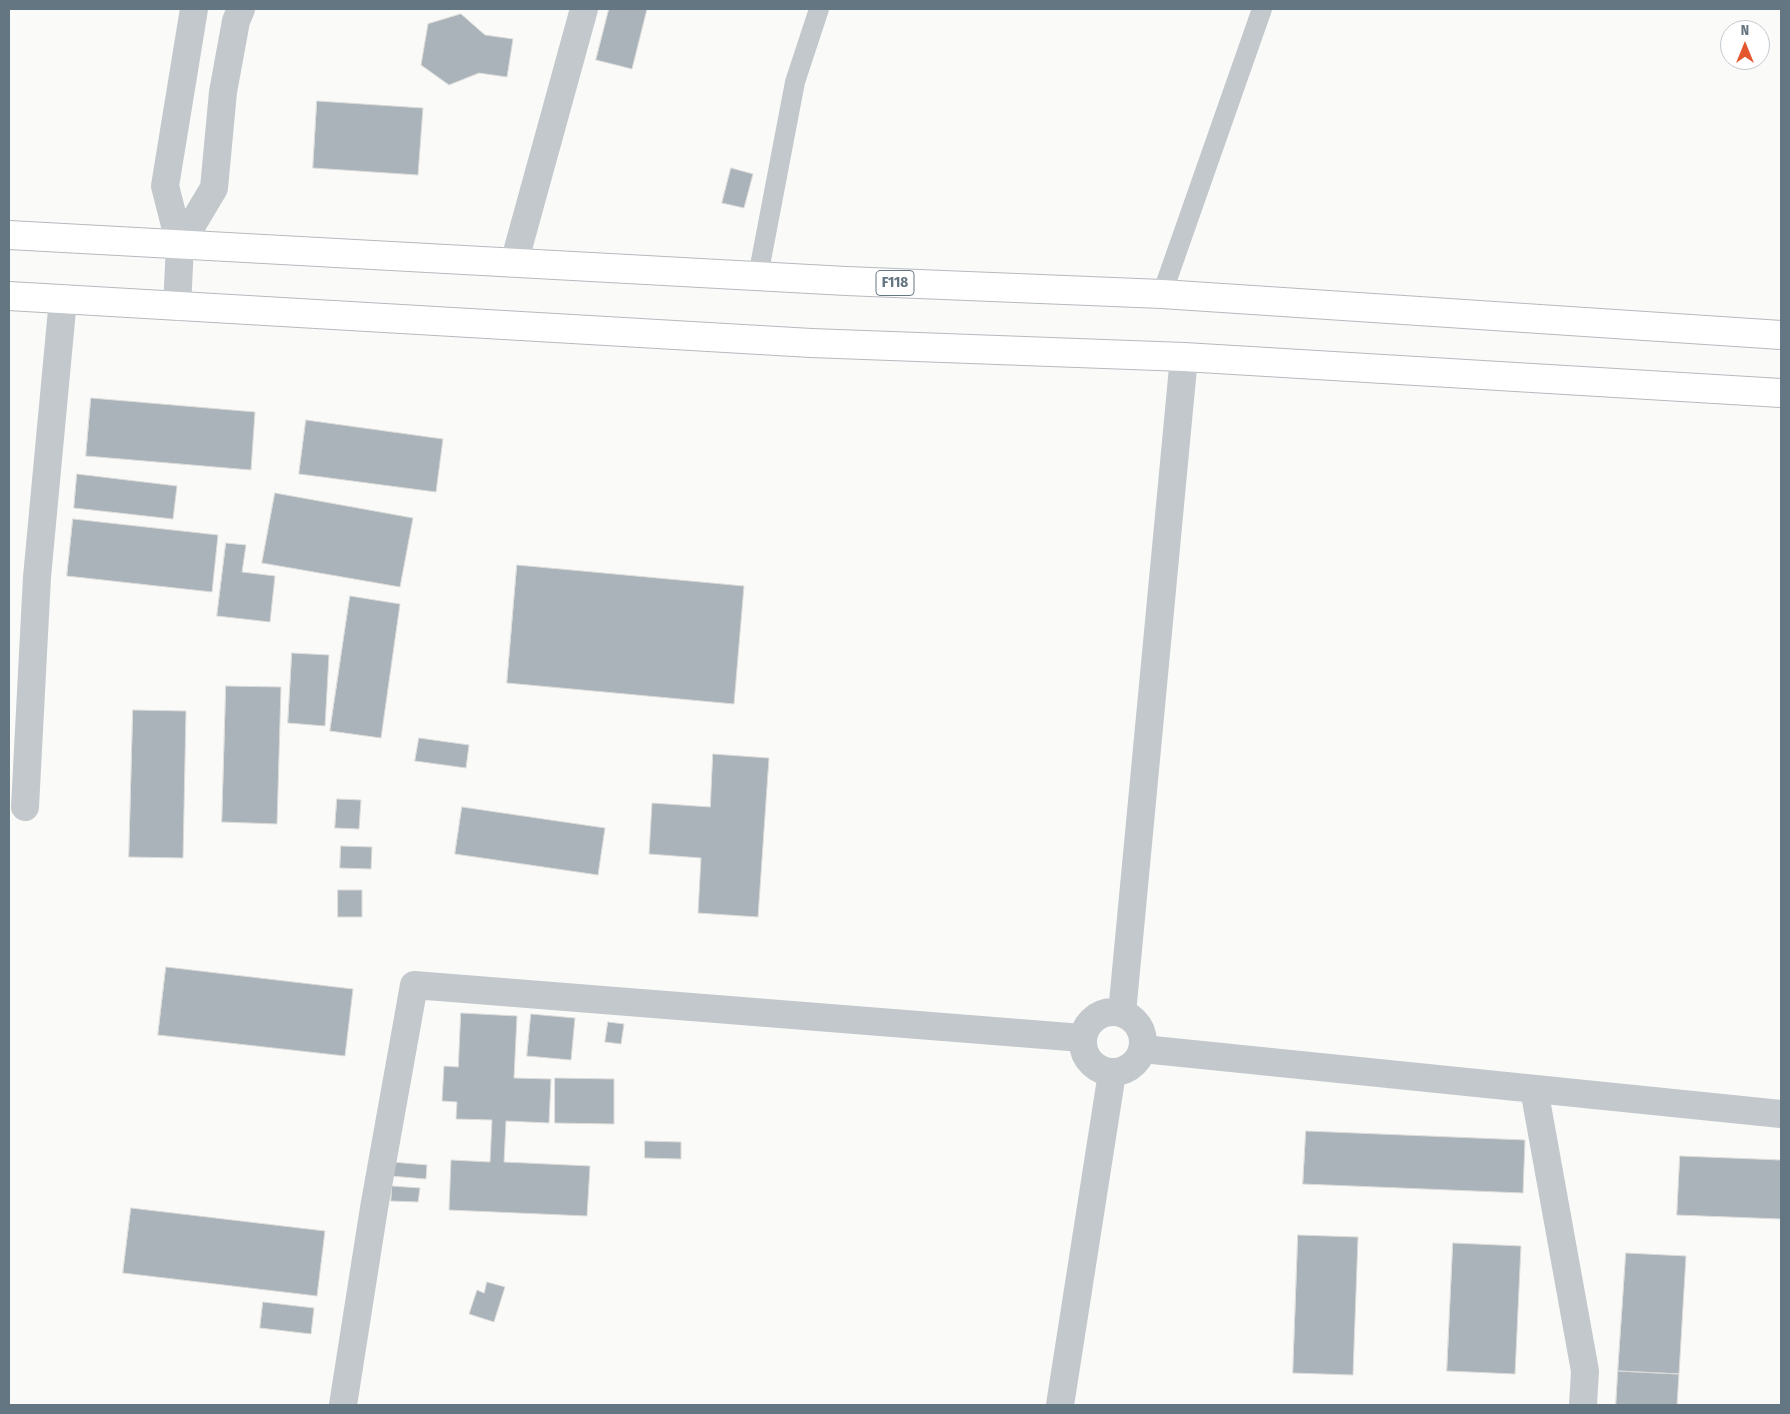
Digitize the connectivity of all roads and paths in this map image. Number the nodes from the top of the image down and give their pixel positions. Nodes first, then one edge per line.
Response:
1 (194, 9) edge
2 (241, 9) edge
3 (584, 9) edge
4 (819, 9) edge
5 (1262, 9) edge
6 (9, 235) edge
7 (180, 245) junction
8 (514, 263) junction
9 (758, 276) junction
10 (1162, 294) junction
11 (9, 296) edge
12 (62, 300) junction
13 (176, 307) junction
14 (1781, 335) edge
15 (1184, 357) junction
16 (1781, 393) edge
17 (26, 807) dead end
18 (1122, 1013) junction
19 (1082, 1038) junction
20 (1143, 1049) junction
21 (1112, 1073) junction
22 (1534, 1089) junction
23 (1781, 1114) edge
24 (343, 1405) edge
25 (1060, 1405) edge
26 (1583, 1405) edge

1 - 7 street
2 - 7 street
3 - 8 street
4 - 9 lane
5 - 10 lane
6 - 7 main road, F118
7 - 8 main road, F118
7 - 13 street
8 - 9 main road, F118
9 - 10 main road, F118
10 - 14 main road, F118
11 - 12 main road
12 - 13 main road
12 - 17 street
13 - 15 main road
15 - 16 main road
15 - 18 street
18 - 19 street
18 - 20 street
19 - 21 street
19 - 24 street
20 - 21 street
20 - 22 street
21 - 25 street
22 - 23 street
22 - 26 street

